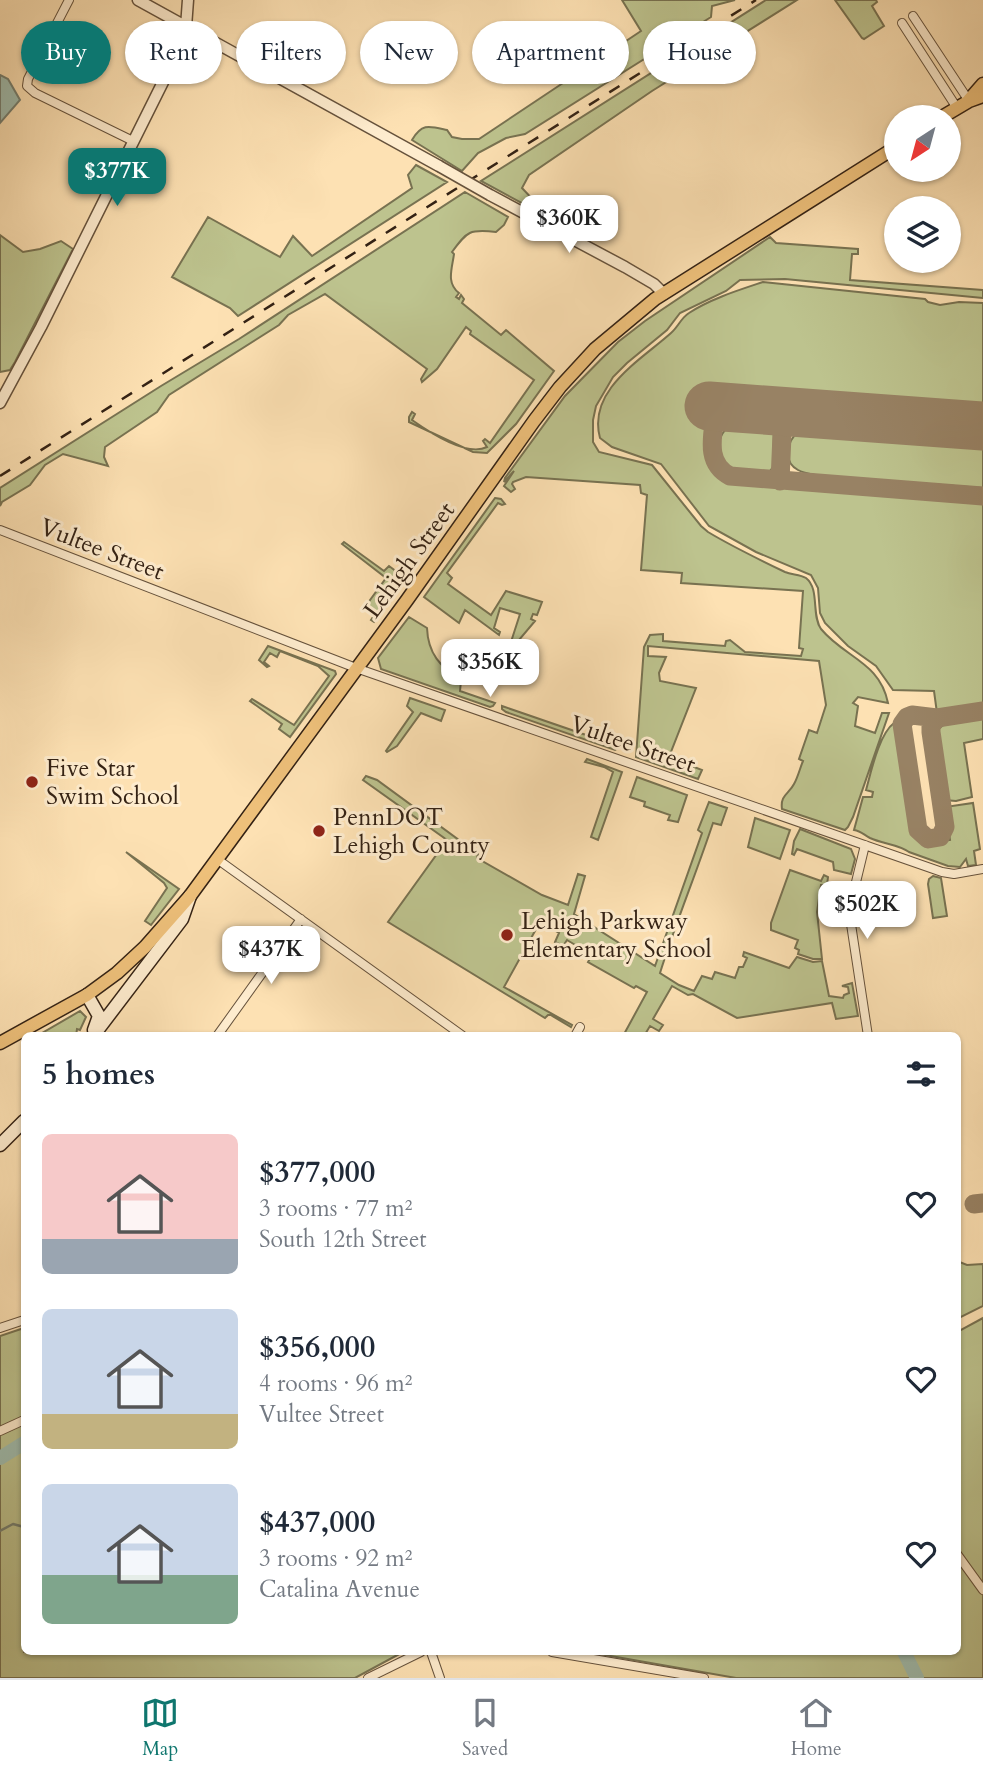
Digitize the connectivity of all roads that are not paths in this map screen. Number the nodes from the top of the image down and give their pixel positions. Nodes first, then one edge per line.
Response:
1 (69, 0) edge
2 (138, 0) edge
3 (187, 0) edge
4 (913, 16) dead end
5 (175, 21) edge
6 (186, 21) edge
7 (902, 23) dead end
8 (222, 47) edge
9 (162, 84) edge
10 (983, 84) edge
11 (983, 96) edge
12 (969, 100) junction
13 (955, 105) edge
14 (961, 105) edge
15 (133, 141) junction
16 (884, 155) edge
17 (664, 293) junction
18 (0, 403) edge
19 (0, 530) edge
20 (356, 668) junction
21 (865, 845) junction
22 (217, 859) junction
23 (983, 869) edge
24 (190, 896) junction
25 (301, 919) junction
26 (87, 995) junction
27 (580, 1027) dead end
28 (93, 1032) edge
29 (95, 1032) edge
30 (220, 1032) edge
31 (457, 1032) edge
32 (577, 1032) edge
33 (866, 1032) edge
34 (0, 1043) edge
35 (21, 1127) edge
36 (0, 1145) edge
37 (21, 1321) edge
38 (0, 1328) edge
39 (21, 1421) edge
40 (0, 1431) edge
41 (961, 1560) edge
42 (983, 1590) edge
43 (415, 1655) edge
44 (432, 1655) edge
45 (570, 1655) edge
46 (369, 1678) edge
47 (440, 1678) edge
48 (704, 1678) edge

1 - 15 street
2 - 5 street
3 - 6 street
4 - 12 street
7 - 13 street
8 - 17 street, bridge
9 - 15 street
10 - 12 main road
11 - 12 main road
12 - 14 main road
15 - 18 street
16 - 17 main road, Lehigh Street
17 - 20 main road, Lehigh Street
19 - 20 street, Vultee Street
20 - 21 street, Vultee Street
20 - 22 main road, Lehigh Street
21 - 23 street, Vultee Street
21 - 33 street
22 - 24 main road, Lehigh Street
22 - 25 street
24 - 26 main road, Lehigh Street
24 - 29 main road
25 - 30 street
25 - 31 street
26 - 28 main road
26 - 34 main road, Lehigh Street
27 - 32 street
35 - 36 main road
37 - 38 street
39 - 40 street
41 - 42 street
43 - 46 street
44 - 47 street
45 - 48 street

